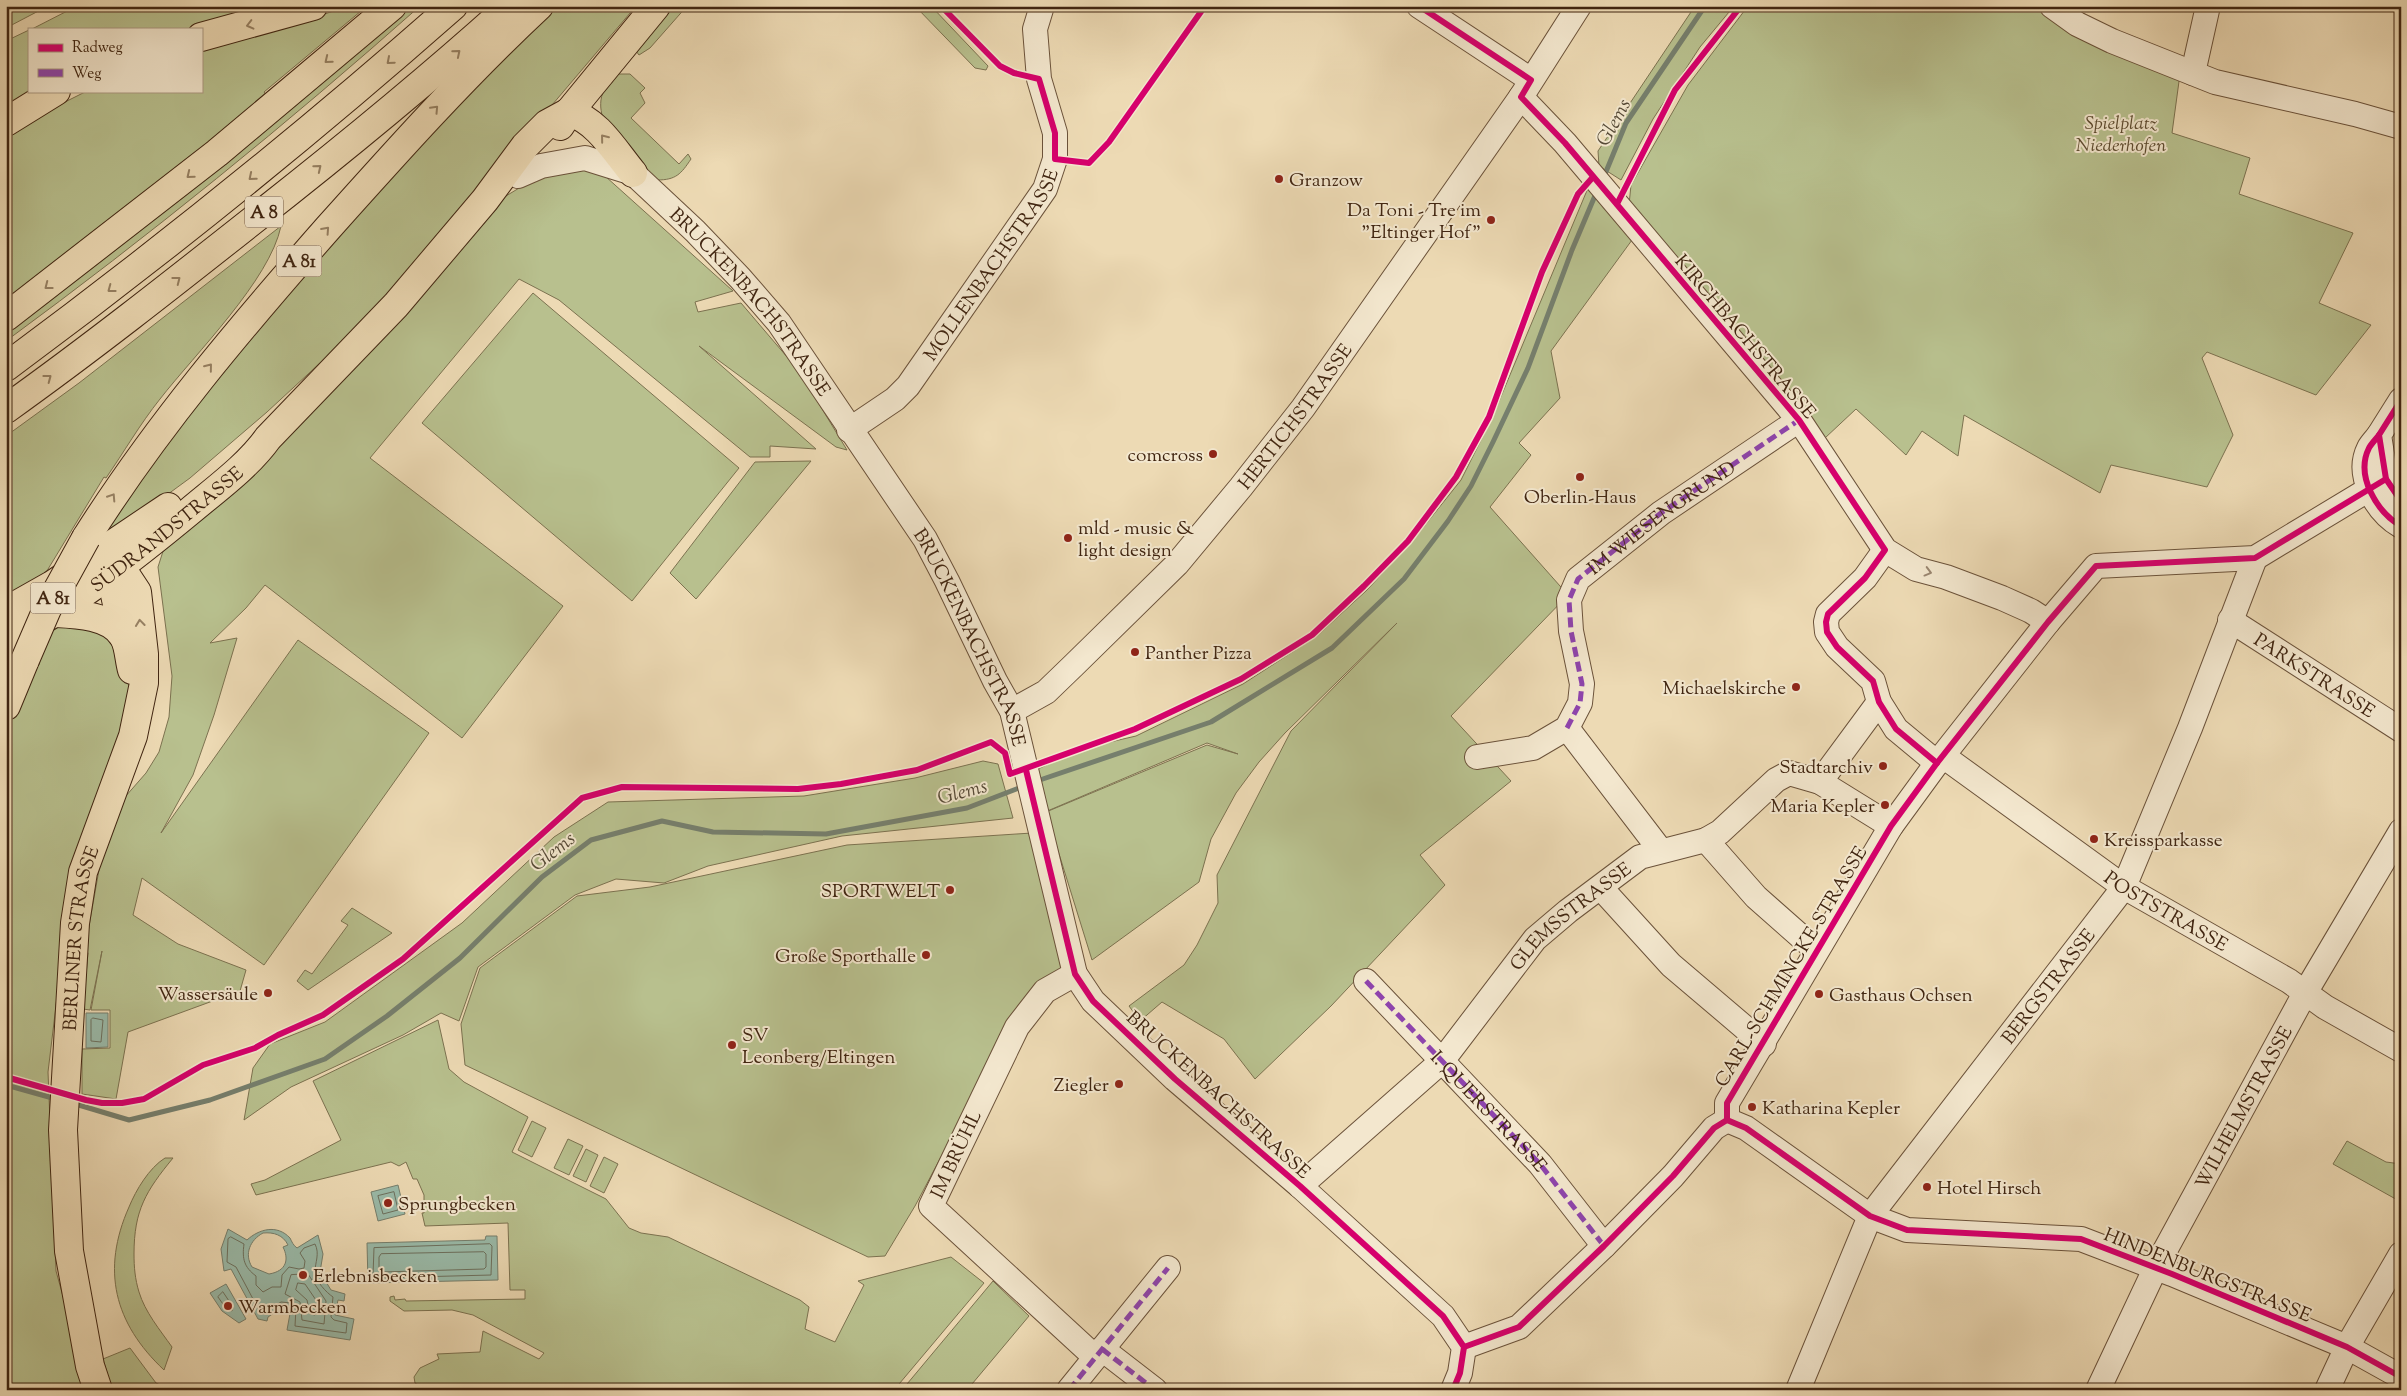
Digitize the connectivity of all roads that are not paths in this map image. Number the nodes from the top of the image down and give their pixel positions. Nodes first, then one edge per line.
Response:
1 (313, 6) edge
2 (392, 6) edge
3 (453, 6) edge
4 (510, 6) edge
5 (539, 6) edge
6 (656, 6) edge
7 (1042, 6) edge
8 (1419, 6) edge
9 (1580, 6) edge
10 (2052, 6) edge
11 (2208, 6) edge
12 (202, 37) edge
13 (2192, 73) junction
14 (1526, 88) junction
15 (54, 92) edge
16 (569, 112) junction
17 (6, 122) edge
18 (2401, 127) edge
19 (602, 163) junction
20 (633, 173) junction
21 (518, 176) junction
22 (485, 200) junction
23 (6, 318) edge
24 (6, 367) edge
25 (2401, 400) edge
26 (6, 409) edge
27 (1799, 420) junction
28 (849, 430) junction
29 (2378, 484) junction
30 (2401, 501) edge
31 (2401, 526) edge
32 (1885, 550) junction
33 (105, 551) junction
34 (2255, 558) junction
35 (6, 611) edge
36 (54, 613) junction
37 (2230, 620) junction
38 (2048, 622) junction
39 (124, 637) junction
40 (15, 651) edge
41 (1879, 702) junction
42 (6, 706) edge
43 (140, 706) junction
44 (1012, 711) junction
45 (1567, 728) junction
46 (2401, 730) edge
47 (1477, 757) dead end
48 (1940, 759) junction
49 (1820, 782) junction
50 (1891, 826) junction
51 (2401, 832) edge
52 (1706, 840) junction
53 (1661, 851) junction
54 (2124, 887) junction
55 (1601, 888) junction
56 (1816, 950) junction
57 (1075, 974) junction
58 (1366, 981) dead end
59 (2305, 993) junction
60 (1764, 1044) junction
61 (2401, 1050) edge
62 (1442, 1061) junction
63 (1727, 1120) junction
64 (1300, 1186) junction
65 (1870, 1216) junction
66 (1604, 1246) junction
67 (2401, 1254) edge
68 (2156, 1267) junction
69 (1168, 1268) dead end
70 (1464, 1347) junction
71 (2347, 1347) junction
72 (1098, 1353) junction
73 (2401, 1377) edge
74 (98, 1390) edge
75 (1069, 1390) edge
76 (1155, 1390) edge
77 (1453, 1390) edge
78 (1798, 1390) edge
79 (2098, 1390) edge
80 (2328, 1390) edge

1 -> 12 main road
2 -> 23 main road
3 -> 24 main road, A 8
26 -> 4 main road, A 8
33 -> 5 main road, A 81
6 - 16 main road, SÜDRANDSTRASSE
7 - 28 street, MOLLENBACHSTRASSE
8 - 14 street
9 - 14 street, HERTICHSTRASSE
10 - 13 street
11 - 13 street
13 - 18 street
14 - 27 street, KIRCHBACHSTRASSE
14 - 44 street, HERTICHSTRASSE
15 - 17 main road
16 - 19 main road
20 -> 16 main road
16 - 21 main road, SÜDRANDSTRASSE
16 - 22 main road, SÜDRANDSTRASSE
19 - 20 street, BRUCKENBACHSTRASSE
19 - 21 street, BRUCKENBACHSTRASSE
20 - 28 street, BRUCKENBACHSTRASSE
21 - 22 main road, SÜDRANDSTRASSE
22 - 33 main road, SÜDRANDSTRASSE
25 - 29 street
27 - 32 street, KIRCHBACHSTRASSE
27 - 45 street, IM WIESENGRUND
28 - 44 street, BRUCKENBACHSTRASSE
29 - 30 street
29 - 31 street
29 - 34 street
32 -> 38 street, KIRCHBACHSTRASSE
32 - 41 street, POSTSTRASSE
33 - 35 main road, SÜDRANDSTRASSE
33 - 36 main road, SÜDRANDSTRASSE
33 - 39 main road
33 - 40 main road, A 81, bridge
43 -> 33 main road, BERLINER STRASSE
34 - 37 street, BERGSTRASSE
34 - 38 street, CARL-SCHMINCKE-STRASSE
36 - 39 main road
36 - 40 main road, SÜDRANDSTRASSE
37 - 46 street, PARKSTRASSE
37 - 54 street, BERGSTRASSE
38 - 48 street, CARL-SCHMINCKE-STRASSE
39 - 43 main road
40 - 42 main road, A 81
41 - 48 street, POSTSTRASSE
41 - 49 street
43 - 74 main road, BERLINER STRASSE
44 - 57 street, BRUCKENBACHSTRASSE
45 - 47 street
45 - 53 street
48 - 50 street, CARL-SCHMINCKE-STRASSE
48 - 54 street, POSTSTRASSE
49 - 50 street, GLEMSSTRASSE
49 - 52 street, GLEMSSTRASSE
50 - 56 street, CARL-SCHMINCKE-STRASSE
51 - 59 street, WILHELMSTRASSE
52 - 53 street, GLEMSSTRASSE
52 - 56 street
53 - 55 street, GLEMSSTRASSE
54 - 59 street, POSTSTRASSE
54 - 65 street, BERGSTRASSE
55 - 60 street
55 - 62 street, GLEMSSTRASSE
56 - 60 street, CARL-SCHMINCKE-STRASSE
57 - 64 street, BRUCKENBACHSTRASSE
57 - 72 street, IM BRÜHL
58 - 62 street, I. QUERSTRASSE
59 - 61 street, POSTSTRASSE
59 - 68 street, WILHELMSTRASSE
60 - 63 street, CARL-SCHMINCKE-STRASSE
62 - 64 street, GLEMSSTRASSE
62 - 66 street, I. QUERSTRASSE
63 - 65 street, HINDENBURGSTRASSE
63 - 66 street
64 - 70 street, BRUCKENBACHSTRASSE
65 - 68 street, HINDENBURGSTRASSE
65 - 78 street, BERGSTRASSE
66 - 70 street
67 - 71 street
68 - 71 street, HINDENBURGSTRASSE
68 - 79 street, WILHELMSTRASSE
69 - 72 street
70 - 77 street
71 - 73 street, HINDENBURGSTRASSE
71 - 80 street
72 - 75 street
72 - 76 street

